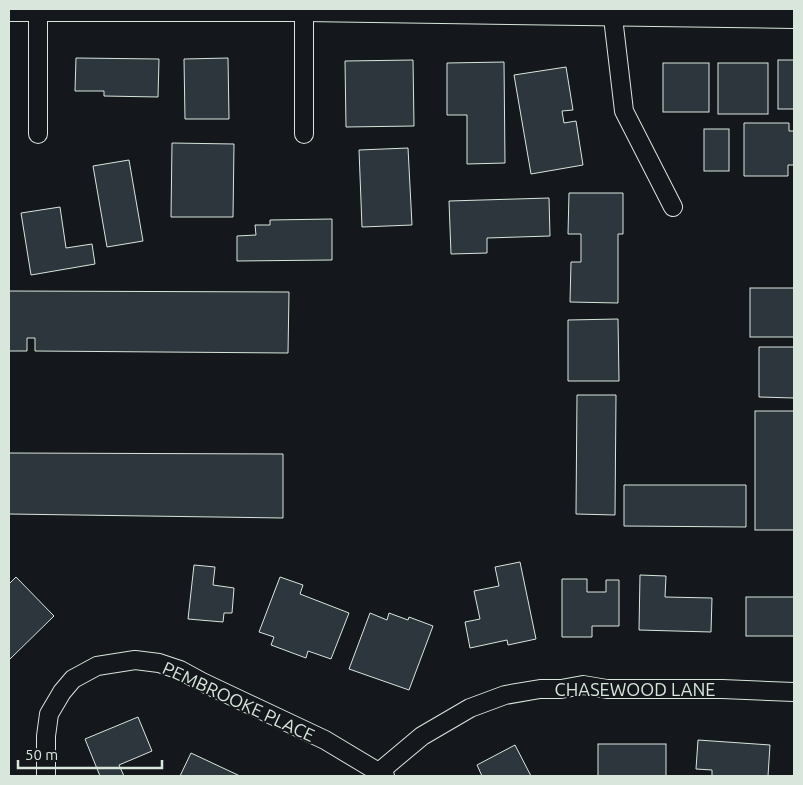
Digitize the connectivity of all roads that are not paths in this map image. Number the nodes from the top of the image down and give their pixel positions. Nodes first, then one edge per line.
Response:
1 (9, 12) edge
2 (38, 12) junction
3 (304, 12) junction
4 (612, 12) edge
5 (794, 19) edge
6 (38, 134) dead end
7 (304, 134) dead end
8 (673, 207) dead end
9 (794, 692) edge
10 (382, 774) edge
11 (46, 776) edge

1 - 2 street
2 - 3 street
2 - 6 street
3 - 4 street
3 - 7 street
4 - 5 street
4 - 8 street
9 - 10 street, CHASEWOOD LANE
10 - 11 street, PEMBROOKE PLACE

